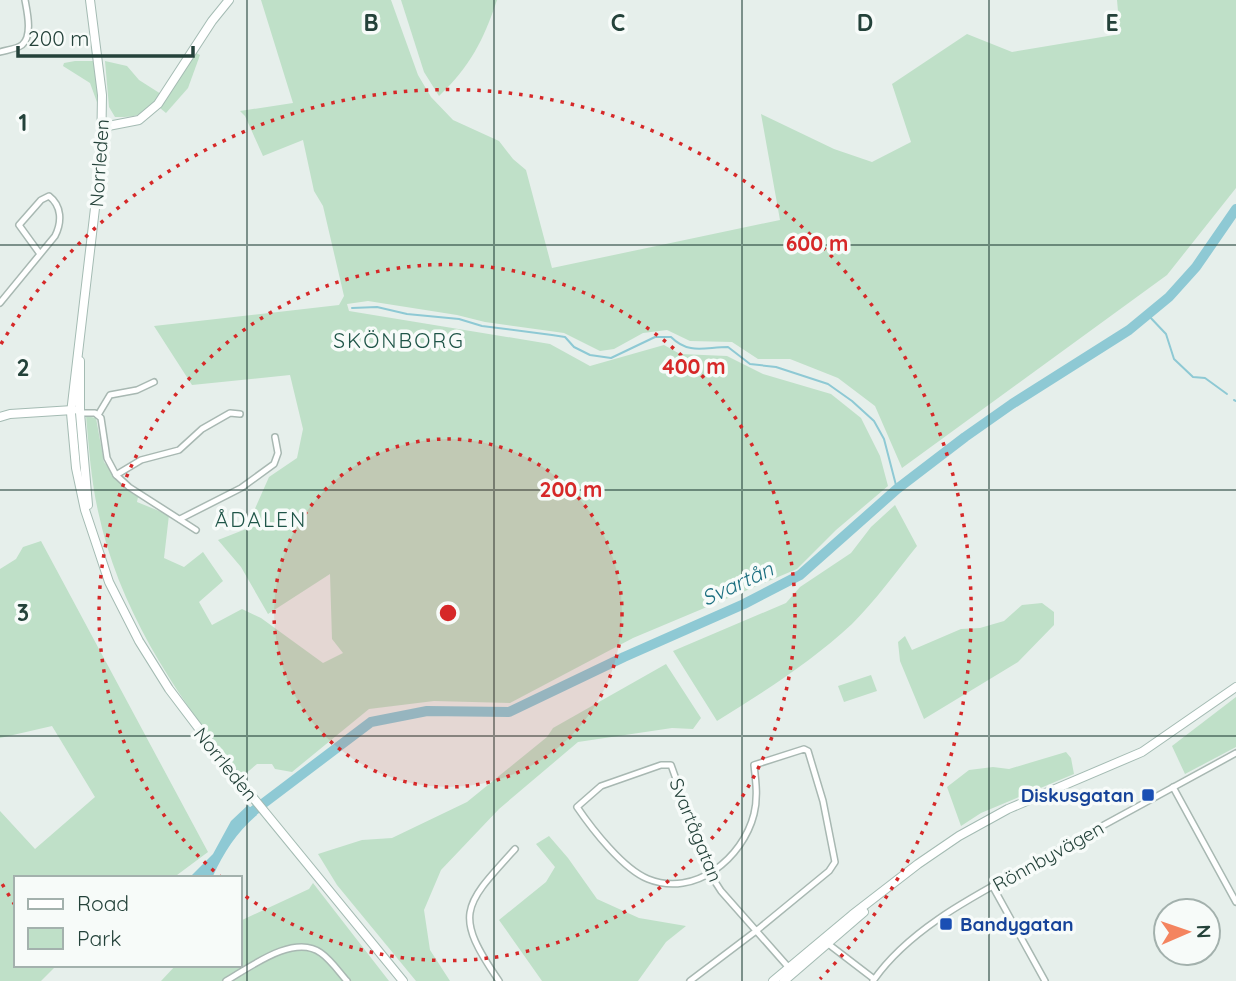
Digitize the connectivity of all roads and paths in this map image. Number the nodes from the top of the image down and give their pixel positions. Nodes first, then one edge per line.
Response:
1 (25, 0) edge
2 (90, 0) edge
3 (229, 0) edge
4 (0, 52) edge
5 (103, 127) junction
6 (40, 254) junction
7 (0, 291) edge
8 (6, 295) junction
9 (0, 303) edge
10 (153, 382) dead end
11 (76, 414) junction
12 (240, 414) dead end
13 (98, 415) junction
14 (0, 417) edge
15 (275, 437) dead end
16 (116, 475) junction
17 (180, 519) junction
18 (196, 530) dead end
19 (1236, 687) edge
20 (1236, 753) edge
21 (1172, 787) junction
22 (515, 849) dead end
23 (710, 874) junction
24 (993, 887) junction
25 (1236, 902) edge
26 (756, 931) junction
27 (825, 941) junction
28 (790, 970) junction
29 (402, 980) edge
30 (874, 980) edge
31 (226, 981) edge
32 (347, 981) edge
33 (499, 981) edge
34 (690, 981) edge
35 (773, 981) edge
36 (784, 981) edge
37 (1045, 981) edge

1 - 4 street
2 - 5 main road, Norrleden
3 - 5 main road
5 - 11 main road, Norrleden
6 - 6 street
6 - 8 street
7 - 8 street
8 - 9 street
10 - 13 street
11 - 13 street
11 - 14 main road
11 - 29 main road, Norrleden
12 - 16 street
13 - 16 street
15 - 17 street
16 - 17 street
17 - 18 street
19 - 27 main road
20 - 21 street, Rönnbyvägen
21 - 24 street, Rönnbyvägen
21 - 25 street
22 - 33 street
23 - 23 street, Svartågatan
23 - 26 street, Svartågatan
23 - 26 street
24 - 30 street, Rönnbyvägen
24 - 37 street
26 - 28 street, Svartågatan
26 - 34 street
27 - 28 main road
27 - 30 street, Rönnbyvägen
28 - 35 main road
28 - 36 main road
31 - 32 street

